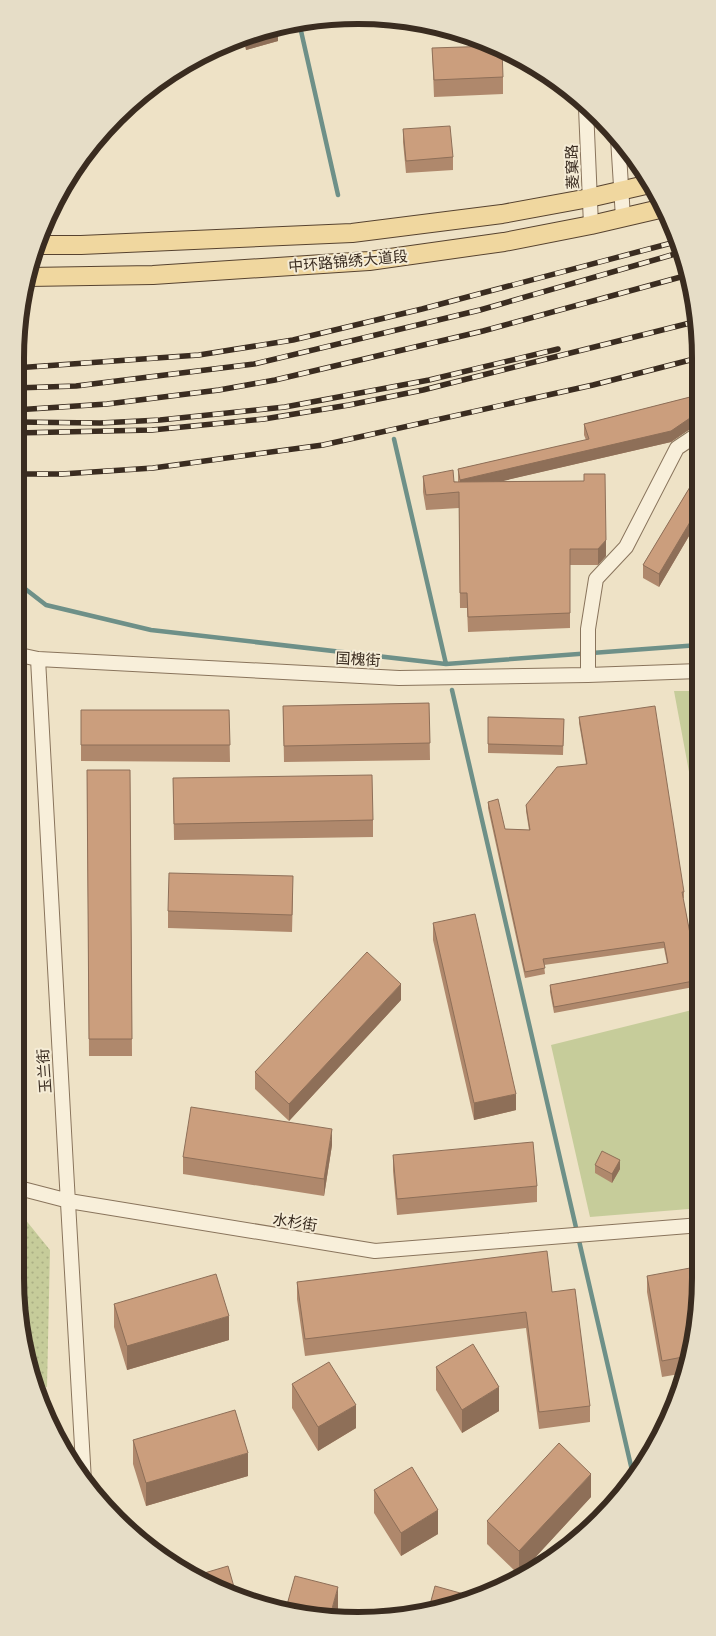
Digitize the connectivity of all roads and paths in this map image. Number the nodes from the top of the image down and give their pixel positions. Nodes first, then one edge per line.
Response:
1 (586, 115) edge
2 (619, 150) edge
3 (644, 185) edge
4 (621, 190) junction
5 (589, 198) junction
6 (658, 210) edge
7 (623, 218) junction
8 (591, 225) junction
9 (43, 245) edge
10 (34, 277) edge
11 (692, 438) edge
12 (24, 656) edge
13 (38, 659) junction
14 (692, 671) edge
15 (588, 675) junction
16 (24, 1189) edge
17 (69, 1201) junction
18 (692, 1226) edge
19 (83, 1468) edge

1 - 5 street, 菱窠路
2 - 4 street
3 - 4 main road, 中环路锦绣大道段
4 - 5 main road, 中环路锦绣大道段
4 - 7 street
5 - 8 street, 菱窠路
5 - 9 main road, 中环路锦绣大道段
6 - 7 main road, 中环路锦绣大道段
7 - 8 main road, 中环路锦绣大道段
8 - 10 main road, 中环路锦绣大道段
11 - 15 street
12 - 13 street, 国槐街
13 - 15 street, 国槐街
13 - 17 street, 玉兰街
14 - 15 street, 国槐街
16 - 17 street, 水杉街
17 - 18 street, 水杉街
17 - 19 street, 玉兰街

